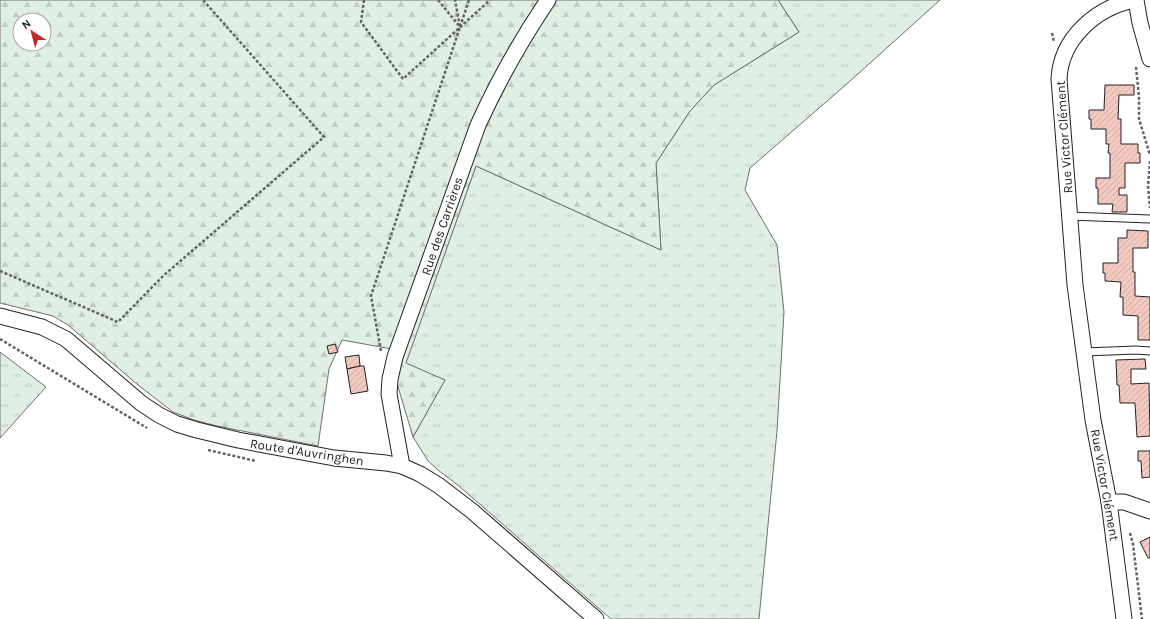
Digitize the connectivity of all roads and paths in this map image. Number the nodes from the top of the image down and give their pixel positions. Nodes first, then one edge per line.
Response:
1 (202, 0) edge
2 (364, 0) edge
3 (438, 0) edge
4 (455, 0) edge
5 (469, 0) edge
6 (490, 0) edge
7 (548, 0) edge
8 (1135, 0) edge
9 (460, 27) junction
10 (1143, 59) edge
11 (1150, 155) edge
12 (1150, 161) edge
13 (1150, 208) edge
14 (1070, 216) junction
15 (1150, 219) edge
16 (0, 271) edge
17 (0, 316) edge
18 (0, 339) edge
19 (1150, 351) edge
20 (1084, 352) junction
21 (382, 356) dead end
22 (153, 431) dead end
23 (204, 449) dead end
24 (256, 461) dead end
25 (402, 466) junction
26 (1109, 502) junction
27 (1150, 511) edge
28 (596, 619) edge
29 (1124, 619) edge

1 - 16 path
2 - 9 path
3 - 9 path
4 - 9 path
5 - 9 path
6 - 9 path
7 - 25 street, Rue des Carrières
8 - 10 street
8 - 14 street, Rue Victor Clément
9 - 21 path
10 - 11 path
12 - 13 path
14 - 15 lane
14 - 20 street, Rue Victor Clément
17 - 25 street, Route d'Auvringhen
18 - 22 path
19 - 20 lane
20 - 26 street, Rue Victor Clément
23 - 24 path
25 - 28 street, Route d'Auvringhen
26 - 27 street
26 - 29 street, Rue Victor Clément

